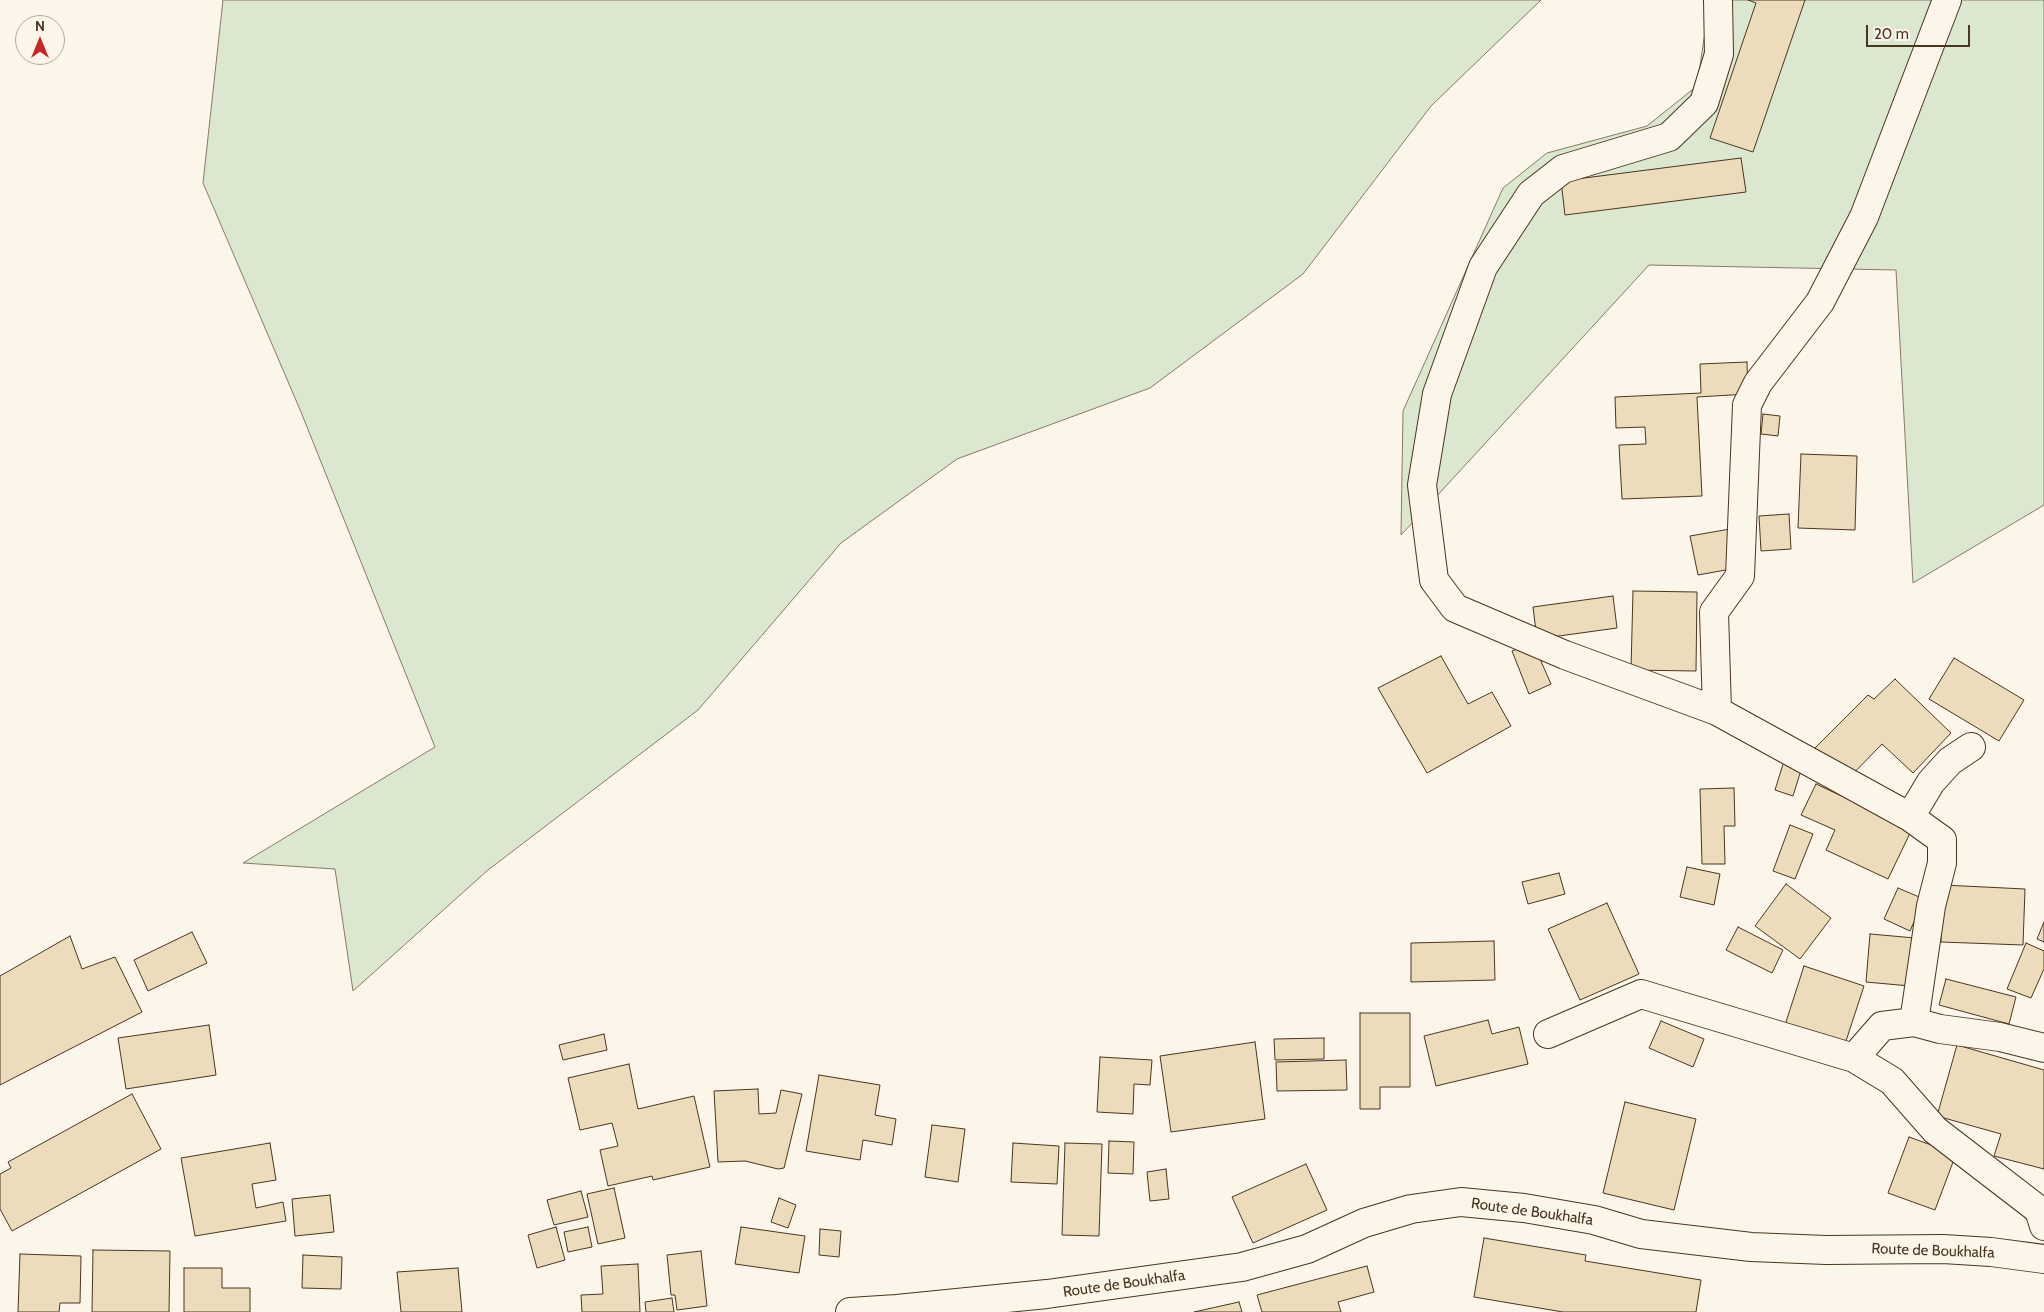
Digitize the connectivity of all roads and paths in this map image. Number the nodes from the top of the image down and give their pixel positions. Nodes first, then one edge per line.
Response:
1 (1718, 0) edge
2 (1947, 0) edge
3 (1717, 711) junction
4 (1971, 747) dead end
5 (1910, 817) junction
6 (1914, 1022) junction
7 (1548, 1034) dead end
8 (2044, 1048) edge
9 (1854, 1058) junction
10 (2044, 1226) edge
11 (2044, 1259) edge
12 (850, 1312) edge

1 - 3 street
2 - 3 street
3 - 5 street
4 - 5 street
5 - 6 street
6 - 8 street
6 - 9 street
7 - 9 street
9 - 10 street
11 - 12 street, Route de Boukhalfa

